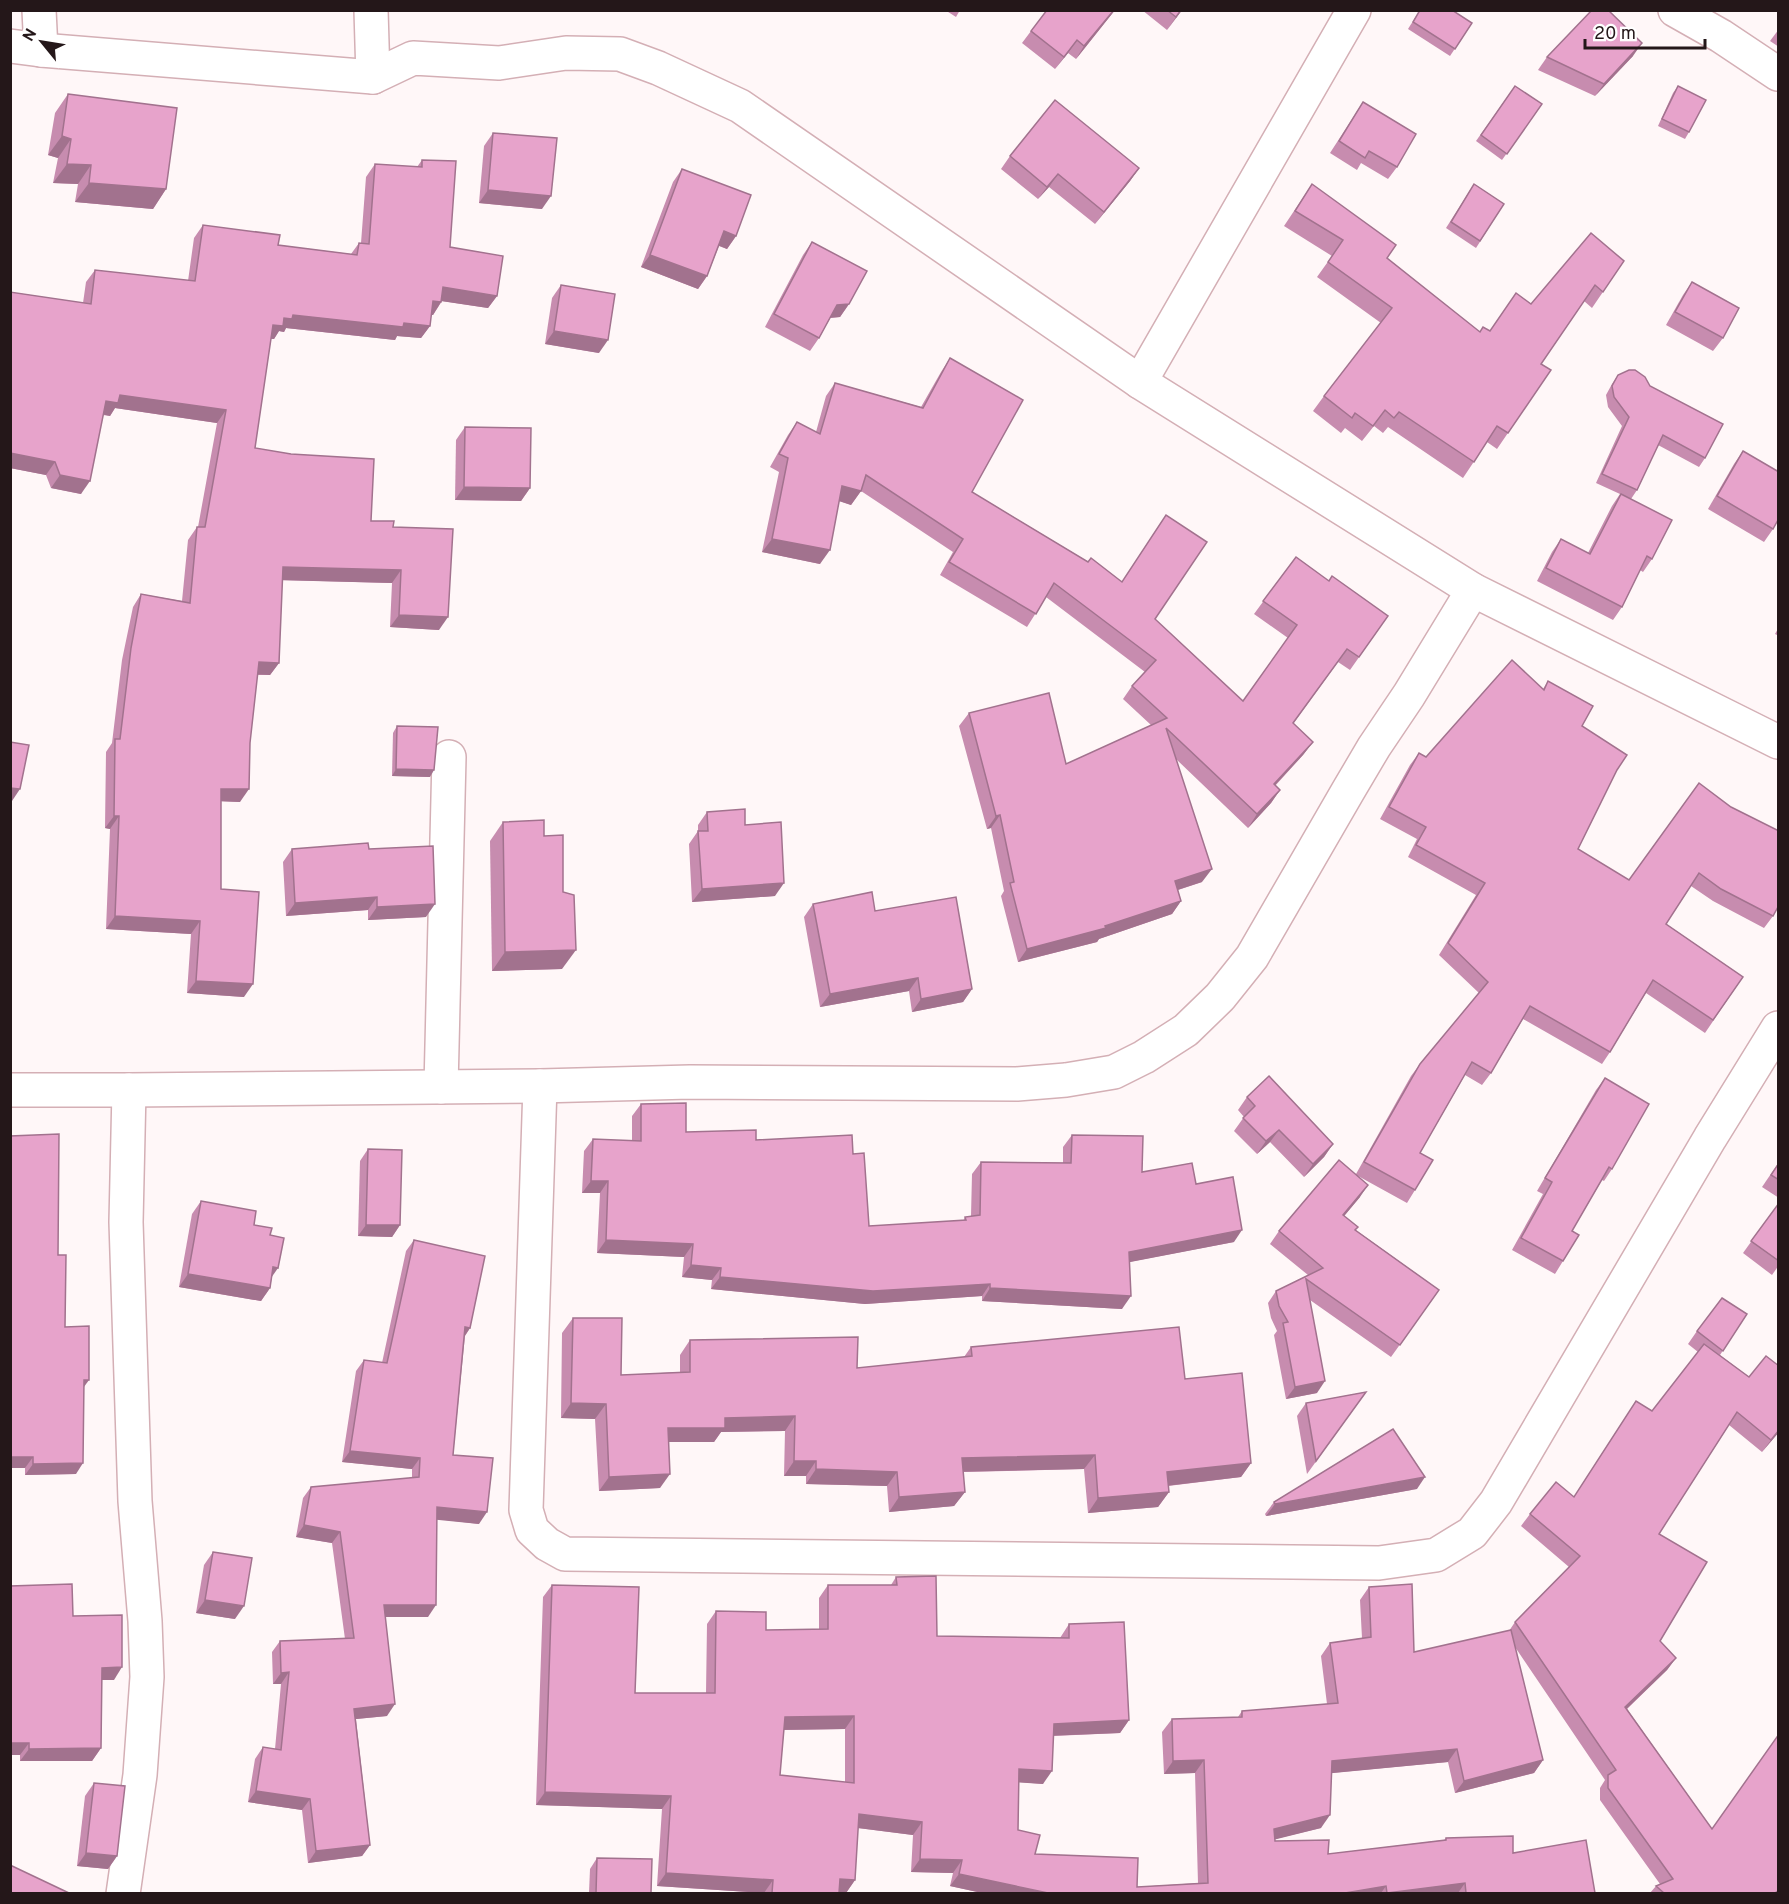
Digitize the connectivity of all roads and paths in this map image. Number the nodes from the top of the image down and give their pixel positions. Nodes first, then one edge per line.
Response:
1 (39, 10) edge
2 (371, 10) edge
3 (1354, 10) edge
4 (1675, 10) edge
5 (26, 48) edge
6 (1779, 74) edge
7 (373, 77) junction
8 (1140, 382) junction
9 (1473, 590) junction
10 (1779, 742) edge
11 (449, 757) dead end
12 (1779, 1028) edge
13 (540, 1086) junction
14 (441, 1087) junction
15 (10, 1089) edge
16 (129, 1090) junction
17 (123, 1893) edge

1 - 5 street
2 - 7 street
3 - 8 street
4 - 6 street
5 - 7 street
7 - 8 street
8 - 9 street
9 - 10 street
9 - 13 street
11 - 14 street
12 - 13 street
13 - 14 street
14 - 16 street
15 - 16 street
16 - 17 street

